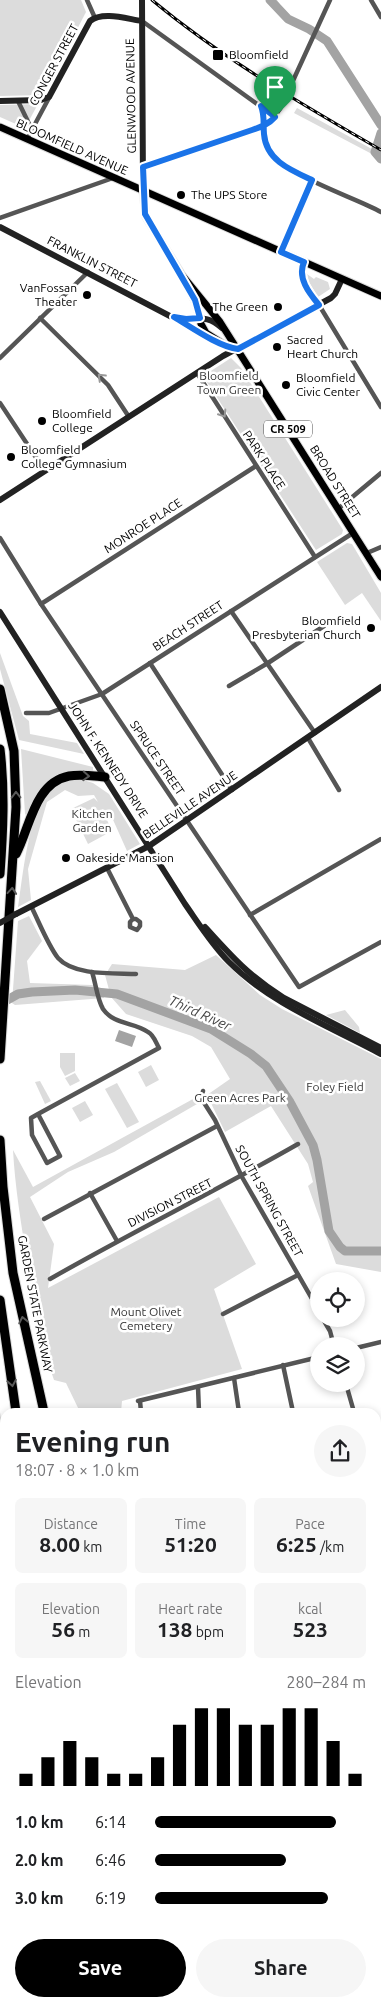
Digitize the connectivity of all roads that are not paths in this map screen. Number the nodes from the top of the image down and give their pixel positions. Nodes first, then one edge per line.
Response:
1 (87, 0) edge
2 (142, 0) edge
3 (330, 0) edge
4 (371, 0) edge
5 (381, 16) edge
6 (95, 18) junction
7 (142, 21) junction
8 (51, 95) junction
9 (18, 100) junction
10 (0, 101) edge
11 (261, 106) junction
12 (275, 117) junction
13 (263, 126) junction
14 (0, 127) edge
15 (32, 130) junction
16 (28, 139) junction
17 (143, 167) junction
18 (113, 178) junction
19 (312, 180) junction
20 (143, 191) junction
21 (381, 212) edge
22 (0, 218) edge
23 (0, 227) edge
24 (281, 252) junction
25 (304, 262) junction
26 (178, 268) junction
27 (88, 272) junction
28 (342, 279) junction
29 (381, 296) edge
30 (319, 305) junction
31 (174, 317) junction
32 (40, 318) junction
33 (200, 318) junction
34 (226, 332) junction
35 (211, 338) junction
36 (238, 349) junction
37 (0, 358) edge
38 (197, 373) junction
39 (0, 403) edge
40 (381, 406) edge
41 (129, 417) junction
42 (256, 466) junction
43 (45, 471) junction
44 (381, 473) edge
45 (0, 500) edge
46 (338, 509) junction
47 (353, 533) junction
48 (0, 538) edge
49 (381, 547) edge
50 (367, 554) junction
51 (314, 557) junction
52 (381, 577) edge
53 (42, 604) junction
54 (231, 611) junction
55 (0, 612) edge
56 (324, 626) dead end
57 (150, 663) junction
58 (268, 663) junction
59 (229, 686) dead end
60 (381, 687) edge
61 (0, 689) edge
62 (102, 694) junction
63 (62, 709) junction
64 (26, 713) dead end
65 (315, 733) junction
66 (308, 738) junction
67 (0, 749) edge
68 (105, 777) junction
69 (233, 790) junction
70 (339, 790) dead end
71 (187, 821) junction
72 (381, 839) edge
73 (150, 846) junction
74 (14, 857) junction
75 (107, 868) junction
76 (0, 874) edge
77 (31, 906) junction
78 (250, 914) junction
79 (133, 919) dead end
80 (196, 920) junction
81 (0, 922) edge
82 (381, 942) edge
83 (92, 972) junction
84 (136, 974) dead end
85 (381, 1048) edge
86 (381, 1054) edge
87 (0, 1059) edge
88 (203, 1091) dead end
89 (38, 1114) junction
90 (217, 1126) junction
91 (0, 1140) edge
92 (298, 1144) dead end
93 (242, 1177) junction
94 (90, 1193) junction
95 (44, 1219) dead end
96 (117, 1241) junction
97 (298, 1275) junction
98 (50, 1279) dead end
99 (310, 1296) edge
100 (0, 1300) edge
101 (223, 1314) dead end
102 (381, 1342) edge
103 (365, 1346) edge
104 (310, 1359) edge
105 (283, 1365) junction
106 (234, 1378) junction
107 (198, 1388) junction
108 (348, 1392) edge
109 (15, 1408) edge
110 (43, 1408) edge
111 (140, 1408) edge
112 (199, 1408) edge
113 (238, 1408) edge
114 (292, 1408) edge
115 (353, 1408) edge

1 - 6 street
2 - 7 main road, GLENWOOD AVENUE
3 - 12 street
4 - 5 street
6 - 7 main road, CONGER STREET
6 - 8 main road, CONGER STREET
7 - 11 street
7 - 17 main road, GLENWOOD AVENUE
8 - 9 main road
8 - 15 street, CONGER STREET
9 - 10 main road
9 - 15 street
11 - 12 street
11 - 13 street
12 - 13 street
13 - 17 street
13 - 19 street
14 - 16 main road, BLOOMFIELD AVENUE
15 - 16 street, CONGER STREET
16 - 18 main road, BLOOMFIELD AVENUE
17 - 20 main road, GLENWOOD AVENUE
18 - 20 main road, BLOOMFIELD AVENUE
18 - 22 street
19 - 21 street
19 - 24 street
20 - 24 main road, BLOOMFIELD AVENUE
20 - 26 main road, BROAD STREET
23 - 27 main road, FRANKLIN STREET / CR 509
24 - 25 main road, BLOOMFIELD AVENUE
25 - 28 main road, BLOOMFIELD AVENUE
25 - 30 street
26 - 33 main road, BROAD STREET
26 - 34 main road, BROAD STREET
27 - 31 main road, FRANKLIN STREET / CR 509
27 - 32 street
28 - 29 main road, BLOOMFIELD AVENUE
28 - 30 main road
30 - 36 main road
30 - 40 street
31 - 33 main road, FRANKLIN STREET / CR 509
31 - 35 main road, FRANKLIN STREET / CR 509
32 - 37 street
41 -> 32 street
33 - 34 main road, FRANKLIN STREET / CR 509
33 - 35 main road, BROAD STREET
34 - 36 main road, BROAD STREET / CR 509
35 - 36 main road, CR 509
36 - 38 main road
36 - 46 main road, BROAD STREET / CR 509
38 - 41 main road
38 -> 42 street, PARK PLACE
39 - 43 street
41 - 43 main road
42 - 51 street, PARK PLACE
42 - 53 street, MONROE PLACE
43 - 45 main road
44 - 46 street
46 - 47 main road, BROAD STREET / CR 509
47 - 50 main road, BROAD STREET / CR 509
47 - 51 street, BEACH STREET
48 - 53 street, SPRUCE STREET
49 - 50 street
50 - 52 main road, BROAD STREET / CR 509
51 - 54 street, BEACH STREET
53 - 62 street, SPRUCE STREET
54 - 57 street, BEACH STREET
54 - 58 street
55 - 63 main road, JOHN F. KENNEDY DRIVE
56 - 58 street
57 - 62 street, BEACH STREET
57 - 69 street
58 - 59 street
58 - 65 street
60 - 65 main road, BELLEVILLE AVENUE
74 -> 61 highway
62 - 63 street, BEACH STREET
62 - 71 street, SPRUCE STREET
63 - 64 street, BEACH STREET
63 - 68 main road, JOHN F. KENNEDY DRIVE
65 - 66 main road, BELLEVILLE AVENUE
66 - 69 main road, BELLEVILLE AVENUE
66 - 70 street
67 - 76 highway
68 - 73 main road, JOHN F. KENNEDY DRIVE
74 -> 68 highway
69 - 71 main road, BELLEVILLE AVENUE
71 - 73 main road, BELLEVILLE AVENUE
71 - 78 street, SPRUCE STREET
72 - 78 street
73 - 75 main road, BELLEVILLE AVENUE
73 - 80 main road, JOHN F. KENNEDY DRIVE
87 -> 74 highway
75 - 77 main road, BELLEVILLE AVENUE
75 - 79 street
77 - 81 main road, BELLEVILLE AVENUE, bridge
77 - 83 street
78 - 82 street, SPRUCE STREET
80 - 85 main road, JOHN F. KENNEDY DRIVE
80 - 86 main road, JOHN F. KENNEDY DRIVE
83 - 84 street
83 - 89 street
88 - 90 street, SOUTH SPRING STREET
89 - 89 street
90 - 93 street, SOUTH SPRING STREET
90 - 94 street
110 -> 91 highway, GARDEN STATE PARKWAY
92 - 93 street, DIVISION STREET
93 - 96 street, DIVISION STREET
93 - 97 street, SOUTH SPRING STREET
94 - 95 street
94 - 96 street
96 - 98 street, DIVISION STREET
97 - 99 street, SOUTH SPRING STREET
97 - 101 street
100 -> 109 highway
102 - 103 street
104 - 105 street
105 - 106 street
105 - 114 street
106 - 107 street
106 - 113 street
107 - 111 street
107 - 112 street
108 - 115 street

